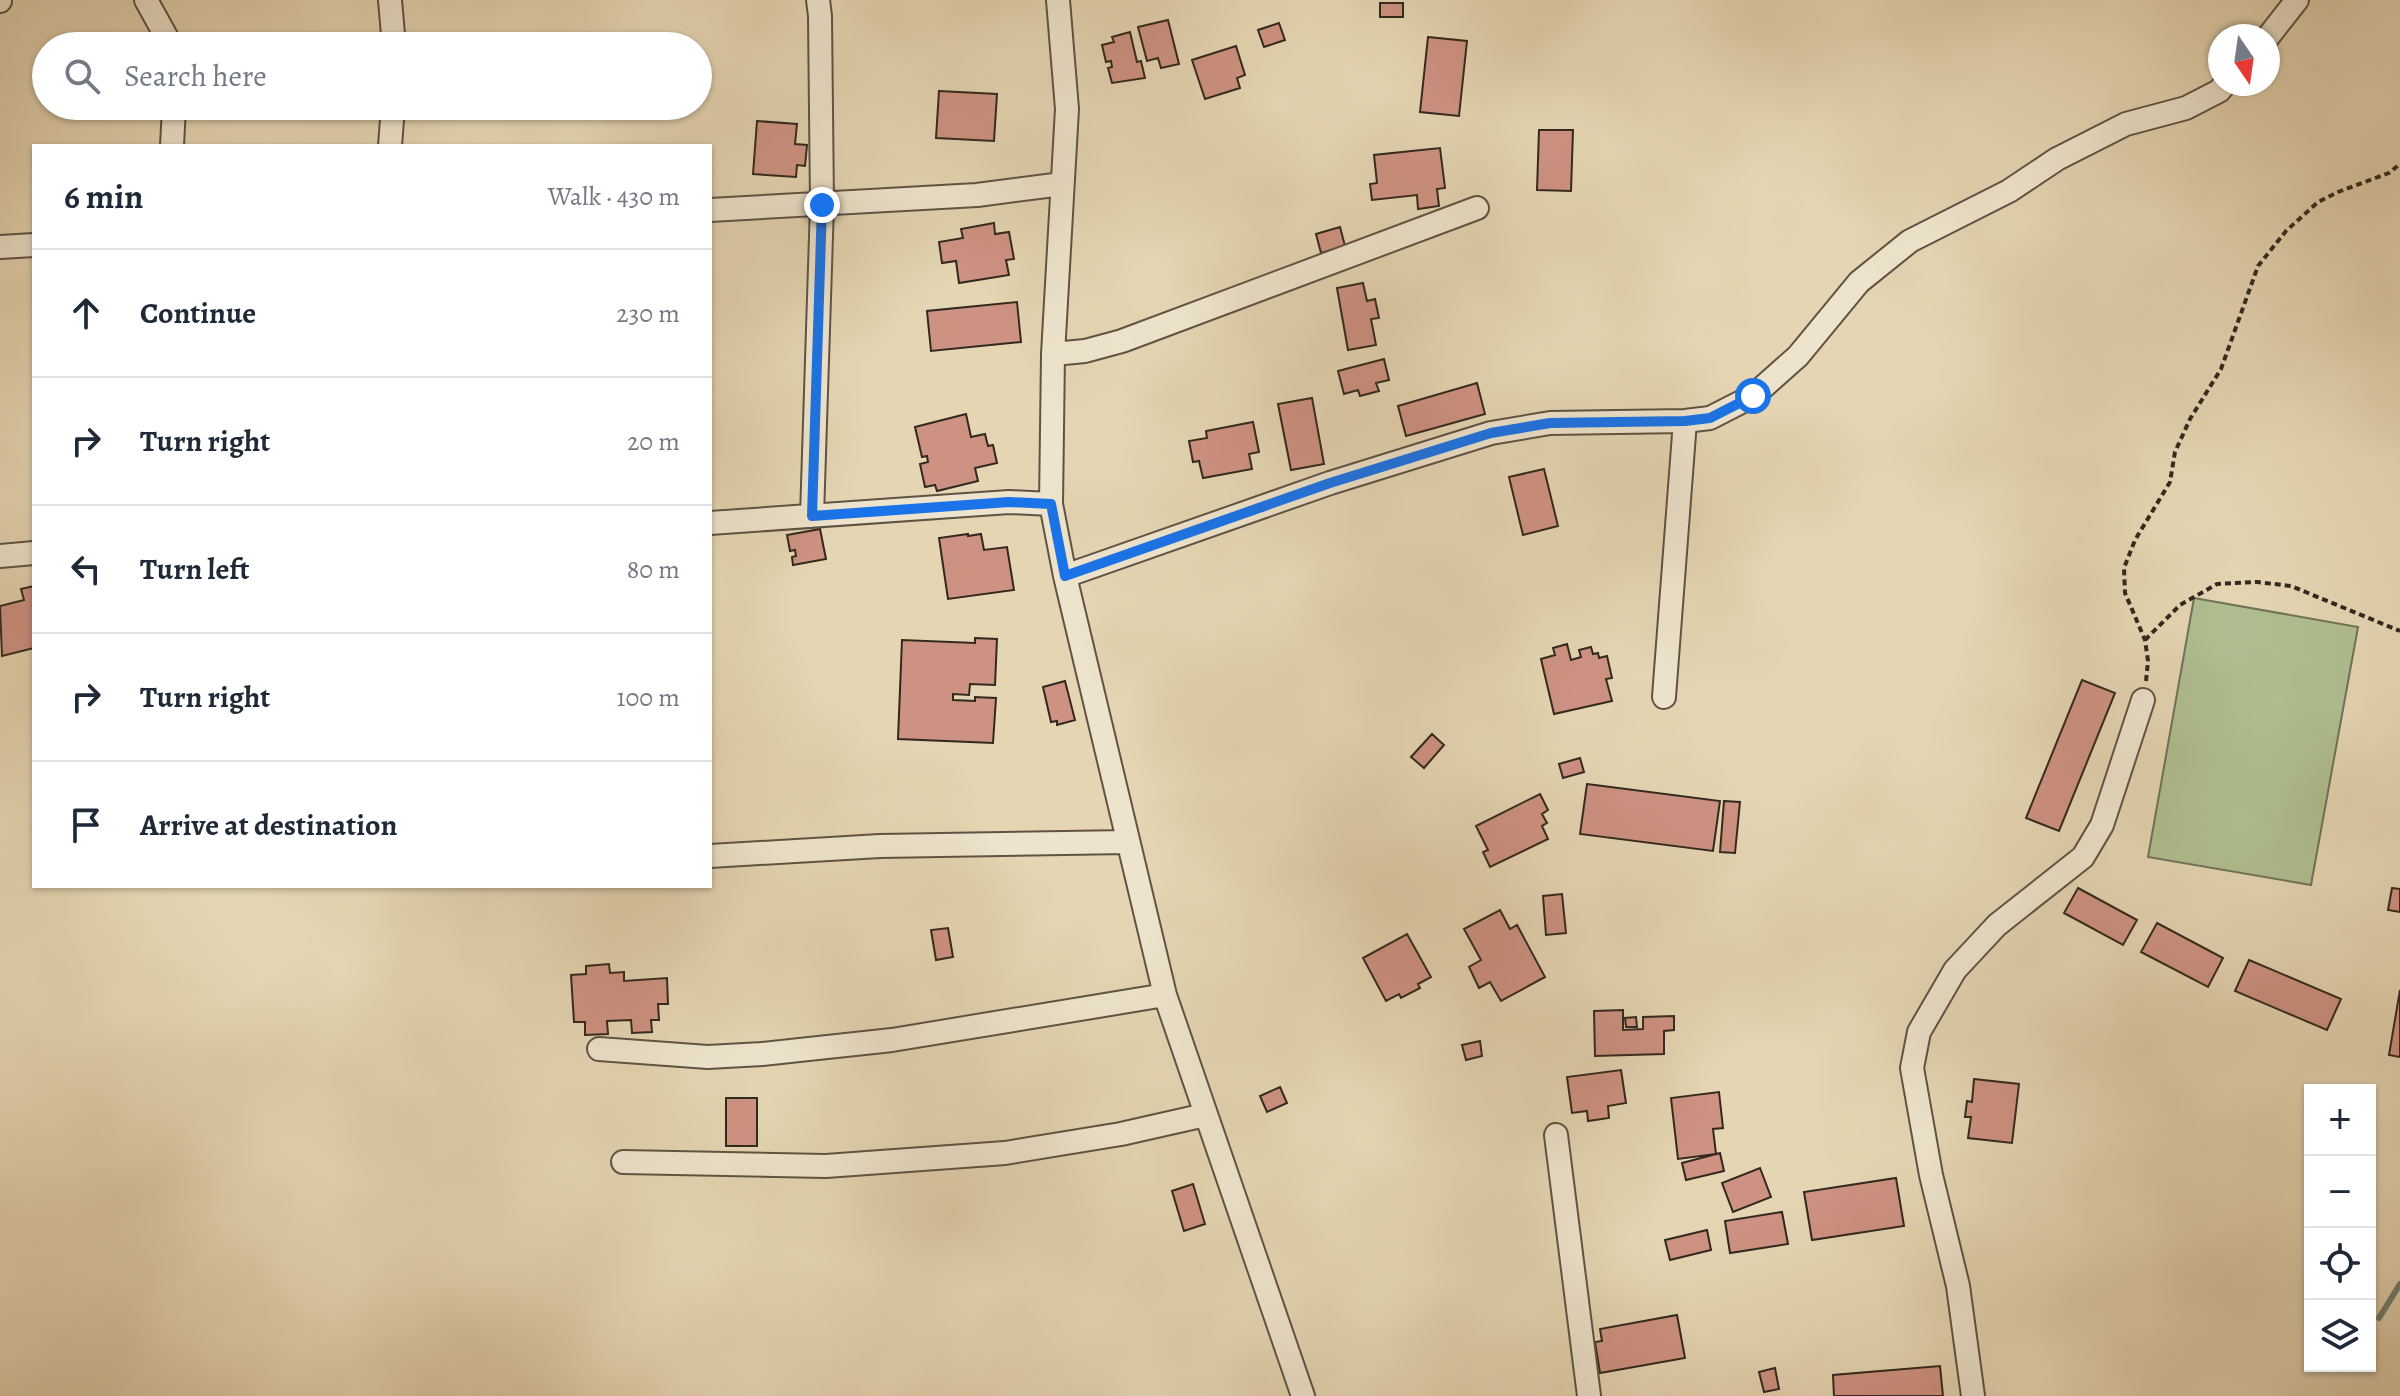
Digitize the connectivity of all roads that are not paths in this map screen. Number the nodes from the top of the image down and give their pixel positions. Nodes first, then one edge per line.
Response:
1 (146, 0) edge
2 (390, 0) edge
3 (818, 0) edge
4 (1058, 0) edge
5 (2297, 0) edge
6 (2278, 24) edge
7 (164, 32) edge
8 (393, 32) edge
9 (2209, 96) edge
10 (173, 120) edge
11 (392, 120) edge
12 (172, 144) edge
13 (390, 144) edge
14 (1062, 184) junction
15 (822, 205) junction
16 (1477, 208) dead end
17 (712, 210) edge
18 (32, 245) edge
19 (0, 247) edge
20 (1053, 354) junction
21 (1685, 421) junction
22 (1051, 504) junction
23 (812, 516) junction
24 (712, 523) edge
25 (32, 553) edge
26 (0, 556) edge
27 (1065, 576) junction
28 (1664, 697) dead end
29 (2143, 700) road end
30 (1128, 842) junction
31 (712, 856) edge
32 (1165, 995) junction
33 (599, 1049) dead end
34 (1205, 1115) junction
35 (1556, 1135) dead end
36 (623, 1162) dead end
37 (1303, 1396) edge
38 (1589, 1396) edge
39 (1973, 1396) edge

1 - 7 street
2 - 8 street
3 - 15 street
4 - 14 street
5 - 6 street
9 - 21 street
10 - 12 street
11 - 13 street
14 - 15 street
14 - 20 street
15 - 17 street
15 - 23 street
16 - 20 street
18 - 19 street
20 - 22 street
21 - 27 street
21 - 28 street
22 - 23 street
22 - 27 street
23 - 24 street
25 - 26 street
27 - 30 street
29 - 39 street
30 - 31 street
30 - 32 street
32 - 33 street
32 - 34 street
34 - 36 street
34 - 37 street
35 - 38 street

